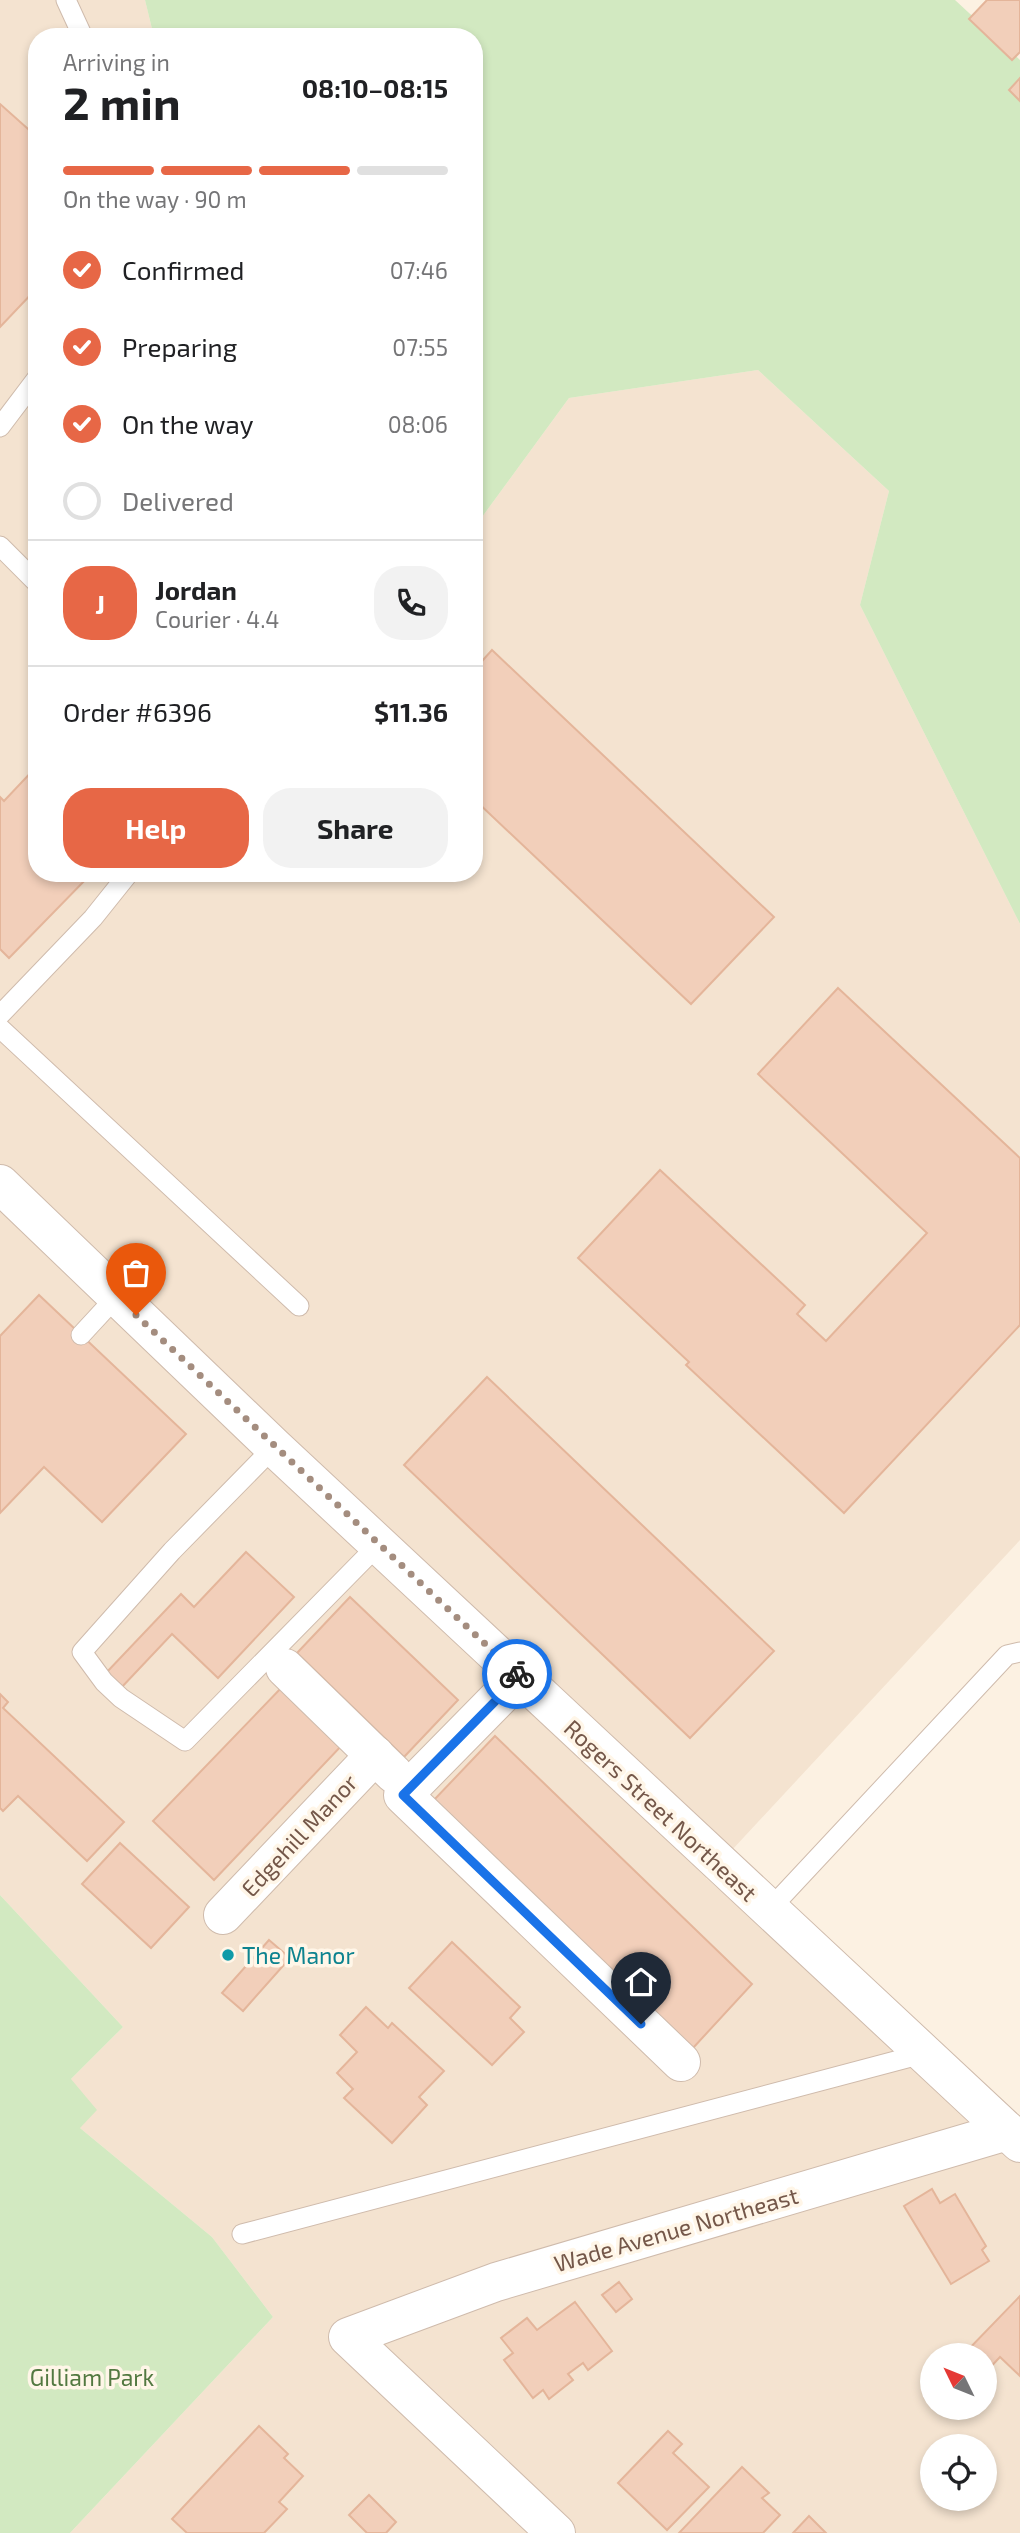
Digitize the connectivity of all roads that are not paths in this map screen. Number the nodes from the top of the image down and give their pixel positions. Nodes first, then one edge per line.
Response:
1 (66, 0) edge
2 (79, 28) edge
3 (28, 390) edge
4 (0, 427) edge
5 (0, 545) edge
6 (28, 574) edge
7 (122, 882) edge
8 (0, 1015) edge
9 (0, 1028) edge
10 (0, 1184) edge
11 (117, 1296) junction
12 (299, 1306) dead end
13 (81, 1335) dead end
14 (274, 1447) junction
15 (380, 1544) junction
16 (1020, 1652) edge
17 (285, 1668) dead end
18 (520, 1676) junction
19 (375, 1755) junction
20 (409, 1789) junction
21 (768, 1911) junction
22 (223, 1915) dead end
23 (922, 2054) junction
24 (681, 2062) dead end
25 (1013, 2137) edge
26 (242, 2234) dead end
27 (556, 2533) edge

1 - 2 lane
3 - 4 lane
5 - 6 lane
7 - 8 lane
9 - 12 lane
10 - 11 street, Rogers Street Northeast
11 - 13 lane
11 - 14 street, Rogers Street Northeast
14 - 15 street, Rogers Street Northeast
14 - 15 lane
15 - 18 street, Rogers Street Northeast
16 - 21 lane
17 - 19 street, Edgehill Manor
18 - 20 street
18 - 21 street, Rogers Street Northeast
19 - 20 street, Edgehill Manor
19 - 22 street, Edgehill Manor
20 - 24 street, Edgehill Manor
21 - 23 street, Rogers Street Northeast
23 - 25 street, Rogers Street Northeast
23 - 26 lane
25 - 27 street, Wade Avenue Northeast

